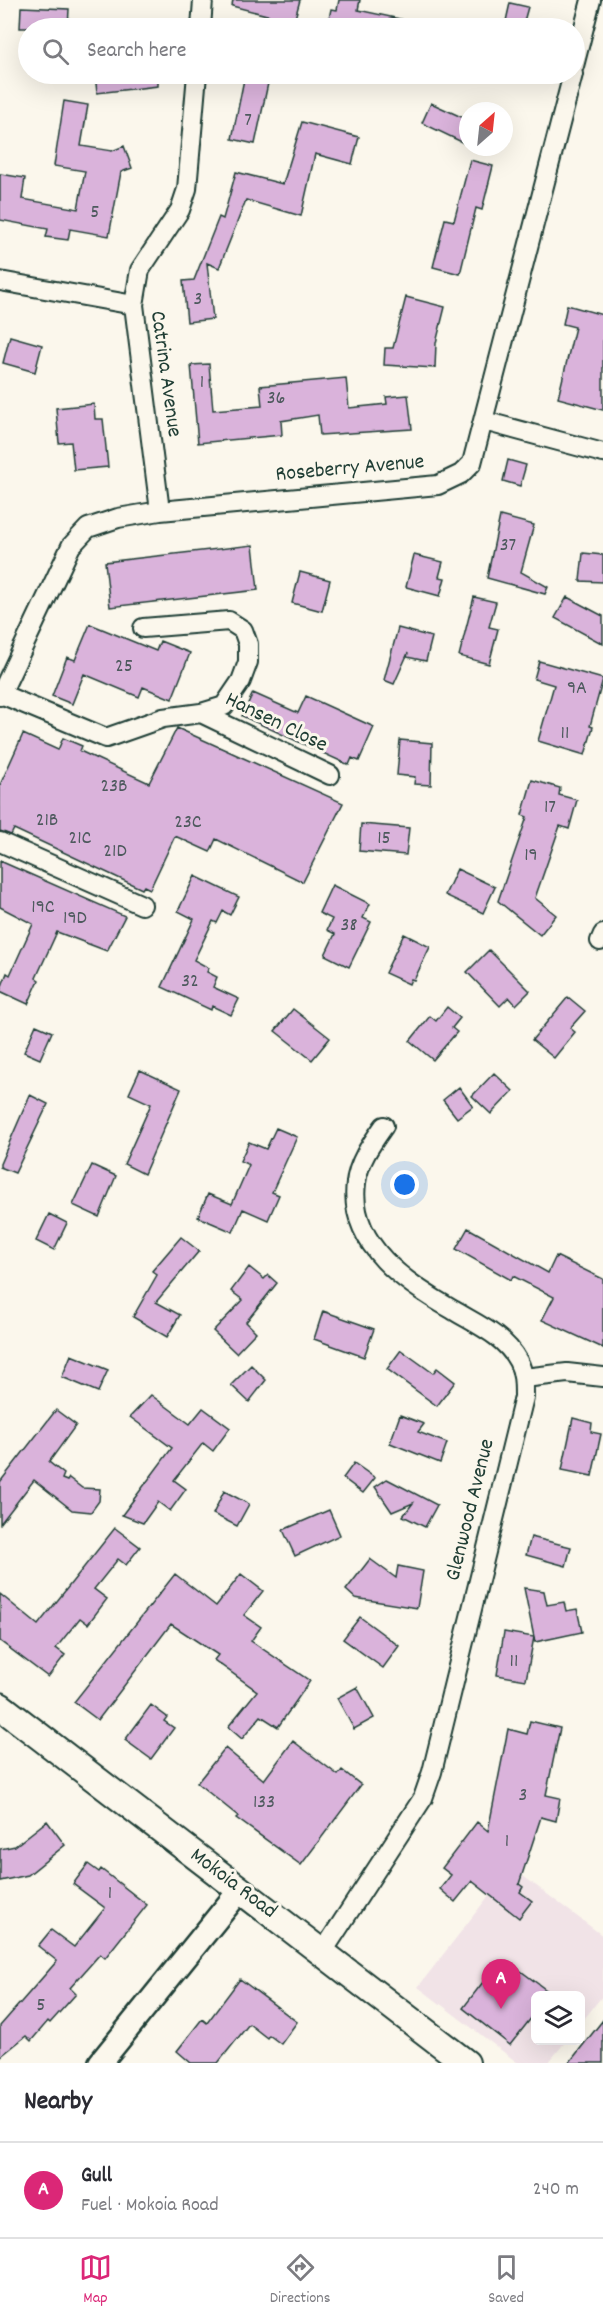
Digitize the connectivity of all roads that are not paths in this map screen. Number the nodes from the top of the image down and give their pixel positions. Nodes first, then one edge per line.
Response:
1 (203, 0) edge
2 (591, 0) edge
3 (202, 18) edge
4 (585, 23) edge
5 (196, 84) edge
6 (570, 84) edge
7 (0, 281) edge
8 (134, 305) junction
9 (484, 421) junction
10 (603, 453) edge
11 (160, 511) junction
12 (143, 628) dead end
13 (1, 695) edge
14 (201, 713) junction
15 (330, 776) dead end
16 (0, 842) edge
17 (142, 905) dead end
18 (384, 1126) dead end
19 (603, 1377) edge
20 (524, 1378) junction
21 (0, 1707) edge
22 (240, 1890) junction
23 (322, 1953) junction
24 (100, 2063) edge
25 (466, 2063) edge

1 - 3 street
2 - 4 street
5 - 8 street
6 - 9 street, Roseberry Avenue
7 - 8 street, Catrina Avenue
8 - 11 street, Catrina Avenue
9 - 10 street
9 - 11 street, Roseberry Avenue
11 - 13 street, Roseberry Avenue
12 - 14 street, Hansen Close
13 - 14 street, Hansen Close
14 - 15 street, Hansen Close
16 - 17 street
18 - 20 street
19 - 20 street
20 - 23 street, Glenwood Avenue
21 - 22 main road, Mokoia Road
22 - 23 main road, Mokoia Road
22 - 24 street
23 - 25 main road, Mokoia Road

